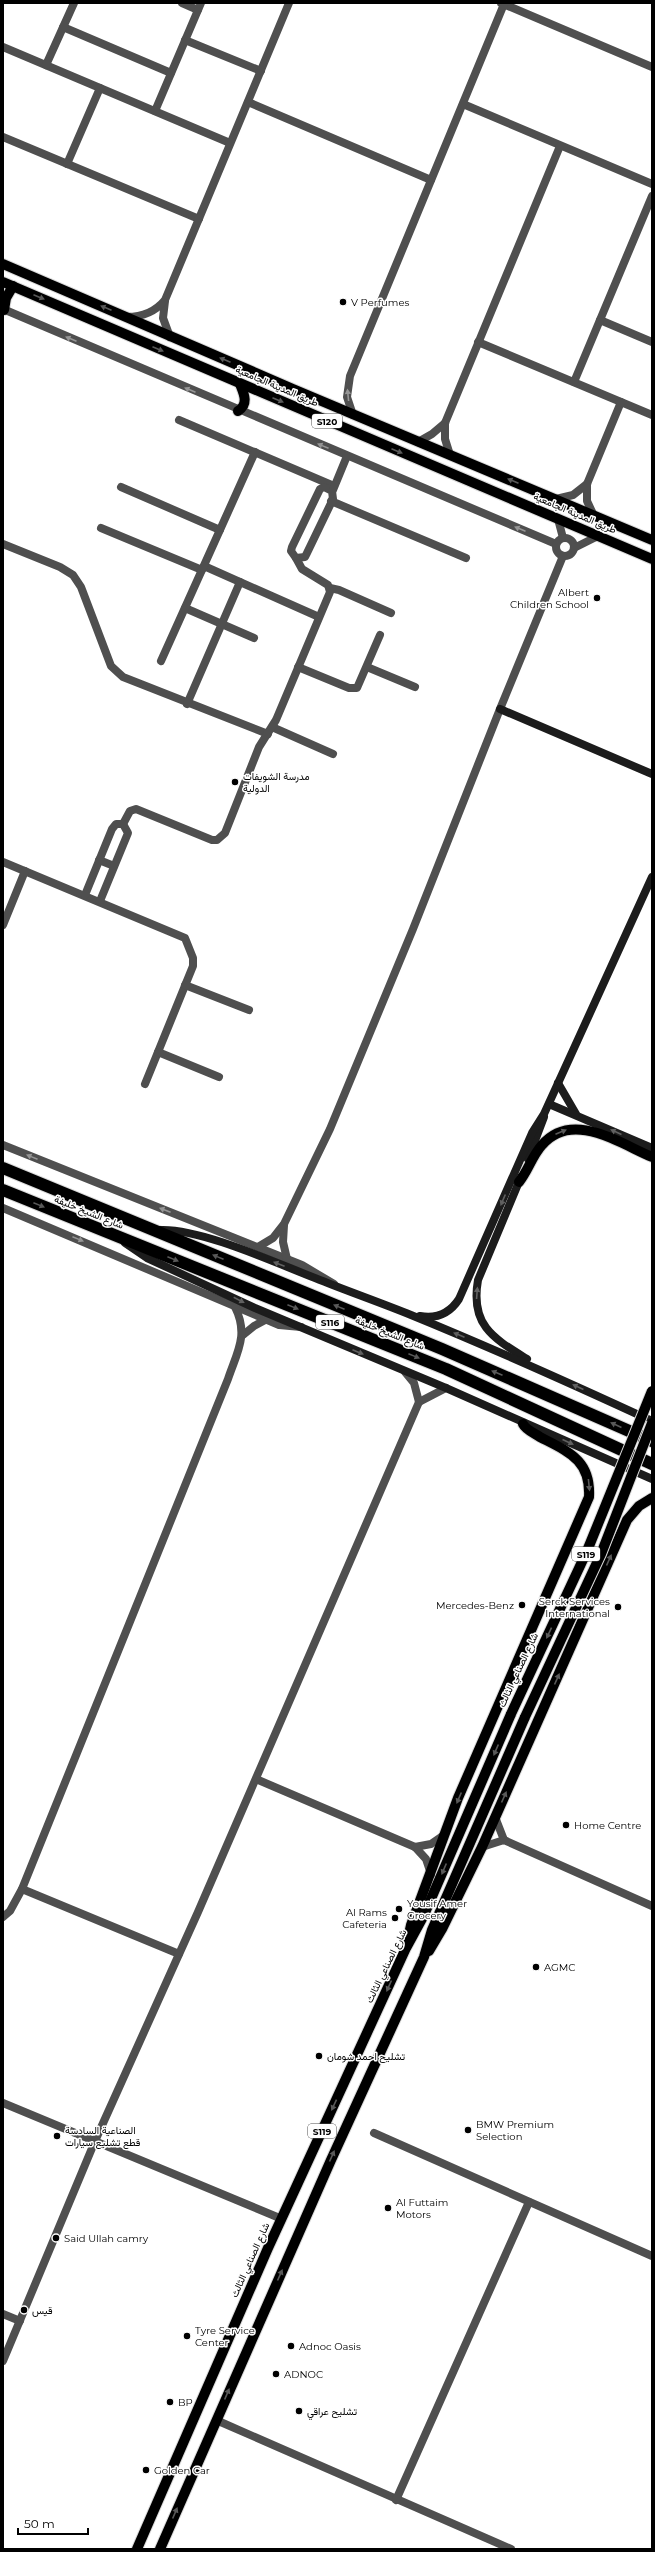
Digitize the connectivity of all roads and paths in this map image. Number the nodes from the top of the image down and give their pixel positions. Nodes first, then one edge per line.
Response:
1 (74, 3) edge
2 (182, 3) edge
3 (289, 3) edge
4 (502, 4) edge
5 (199, 6) edge
6 (63, 27) junction
7 (185, 40) junction
8 (3, 48) edge
9 (46, 65) junction
10 (652, 67) edge
11 (261, 71) junction
12 (171, 73) junction
13 (100, 88) junction
14 (248, 102) junction
15 (463, 104) junction
16 (154, 111) junction
17 (3, 136) edge
18 (230, 143) junction
19 (560, 146) junction
20 (67, 164) junction
21 (431, 180) junction
22 (652, 184) edge
23 (652, 196) edge
24 (199, 219) junction
25 (3, 264) edge
26 (3, 282) edge
27 (13, 286) junction
28 (165, 300) junction
29 (4, 310) edge
30 (126, 317) junction
31 (600, 320) junction
32 (170, 337) junction
33 (478, 342) junction
34 (652, 342) edge
35 (574, 382) junction
36 (240, 384) junction
37 (621, 402) junction
38 (238, 410) junction
39 (353, 414) junction
40 (652, 414) edge
41 (179, 420) dead end
42 (445, 422) junction
43 (418, 442) junction
44 (254, 452) junction
45 (450, 455) junction
46 (347, 456) junction
47 (485, 470) junction
48 (445, 471) junction
49 (587, 484) junction
50 (120, 487) dead end
51 (333, 488) junction
52 (556, 499) junction
53 (332, 502) junction
54 (594, 516) junction
55 (558, 519) junction
56 (101, 528) dead end
57 (220, 530) junction
58 (598, 536) junction
59 (563, 538) junction
60 (652, 540) edge
61 (3, 544) edge
62 (556, 544) junction
63 (574, 548) junction
64 (563, 556) junction
65 (296, 558) junction
66 (466, 558) dead end
67 (652, 559) edge
68 (203, 568) junction
69 (240, 582) junction
70 (330, 588) junction
71 (185, 608) junction
72 (391, 613) dead end
73 (319, 617) junction
74 (222, 624) junction
75 (380, 635) dead end
76 (254, 638) dead end
77 (162, 661) dead end
78 (298, 667) junction
79 (367, 667) junction
80 (415, 687) dead end
81 (187, 704) junction
82 (500, 708) junction
83 (270, 730) junction
84 (333, 754) dead end
85 (652, 774) edge
86 (123, 824) junction
87 (99, 860) junction
88 (3, 862) edge
89 (114, 866) junction
90 (25, 871) junction
91 (652, 877) edge
92 (85, 895) junction
93 (100, 901) junction
94 (3, 925) edge
95 (185, 984) junction
96 (249, 1010) dead end
97 (158, 1052) junction
98 (220, 1077) dead end
99 (558, 1083) junction
100 (145, 1084) dead end
101 (549, 1104) junction
102 (544, 1114) junction
103 (577, 1115) junction
104 (3, 1145) edge
105 (652, 1148) edge
106 (652, 1157) edge
107 (3, 1168) edge
108 (519, 1182) junction
109 (3, 1190) edge
110 (3, 1208) edge
111 (284, 1224) junction
112 (154, 1231) junction
113 (118, 1237) junction
114 (258, 1247) junction
115 (288, 1259) junction
116 (341, 1289) junction
117 (234, 1307) junction
118 (410, 1314) junction
119 (267, 1319) junction
120 (301, 1327) junction
121 (243, 1335) junction
122 (543, 1371) junction
123 (405, 1372) junction
124 (446, 1388) junction
125 (652, 1391) edge
126 (419, 1402) junction
127 (652, 1422) edge
128 (523, 1424) junction
129 (652, 1441) edge
130 (652, 1464) edge
131 (652, 1480) edge
132 (652, 1498) edge
133 (256, 1779) junction
134 (495, 1817) junction
135 (444, 1835) junction
136 (504, 1840) junction
137 (415, 1847) junction
138 (482, 1847) junction
139 (431, 1874) junction
140 (22, 1890) junction
141 (652, 1906) edge
142 (3, 1917) edge
143 (406, 1948) junction
144 (179, 1954) junction
145 (424, 1957) junction
146 (3, 2103) edge
147 (374, 2133) dead end
148 (95, 2141) junction
149 (529, 2202) junction
150 (282, 2219) junction
151 (652, 2256) edge
152 (3, 2314) edge
153 (20, 2321) junction
154 (3, 2361) edge
155 (216, 2420) junction
156 (396, 2500) junction
157 (137, 2549) edge
158 (160, 2549) edge
159 (511, 2549) edge

1 - 6 street
2 - 5 street
3 - 11 street
4 - 10 street
4 - 15 street
5 - 7 street
6 - 9 street
6 - 12 street
7 - 11 street
7 - 12 street
8 - 9 street
9 - 13 street
11 - 14 street
12 - 16 street
13 - 16 street
13 - 20 street
14 - 18 street
14 - 21 street
15 - 19 street
15 - 21 street
16 - 18 street
17 - 20 street
18 - 24 street
19 - 22 street
19 - 33 street
20 - 24 street
39 -> 21 street
23 - 31 street
24 - 28 street
30 -> 25 main road, طريق المدينة الجامعية / S120
26 - 27 main road, طريق المدينة الجامعية / S120
27 - 29 main road
27 -> 36 main road, طريق المدينة الجامعية / S120
28 - 30 street
28 - 32 street
38 -> 29 street
30 - 32 main road, طريق المدينة الجامعية / S120
31 - 34 street
31 - 35 street
39 -> 32 main road, طريق المدينة الجامعية / S120
33 - 35 street
33 - 42 street
35 - 37 street
36 - 38 main road
36 -> 48 main road, طريق المدينة الجامعية / S120
37 - 40 street
37 - 49 street
46 -> 38 street
39 - 43 main road, طريق المدينة الجامعية / S120
41 - 44 street
42 - 43 street
42 - 45 street
43 - 45 main road, طريق المدينة الجامعية / S120
44 - 51 street
44 - 57 street
45 - 47 main road, طريق المدينة الجامعية / S120
46 - 51 street
62 -> 46 street
47 - 48 main road
52 -> 47 main road, طريق المدينة الجامعية / S120
48 - 55 main road, طريق المدينة الجامعية / S120
49 - 52 street
49 - 54 street
50 - 57 street
51 - 53 street
51 - 65 street
52 - 54 main road, طريق المدينة الجامعية / S120
53 - 65 street
53 - 66 street
54 - 60 main road, طريق المدينة الجامعية / S120
55 - 58 main road, طريق المدينة الجامعية / S120
55 - 59 street
56 - 68 street
57 - 68 street
58 - 63 street
58 - 67 main road, طريق المدينة الجامعية / S120
59 - 62 street
59 - 63 street
61 - 81 street
62 - 64 street
63 - 64 street
64 - 82 street
65 - 70 street
68 - 69 street
68 - 71 street
69 - 73 street
69 - 74 street
70 - 72 street
70 - 73 street
71 - 74 street
71 - 77 street
73 - 78 street
74 - 76 street
74 - 81 street
75 - 79 street
78 - 79 street
78 - 83 street
79 - 80 street
81 - 83 street
82 - 85 main road
82 - 111 street
83 - 84 street
83 - 86 street
86 - 87 street
86 - 89 street
87 - 89 street
87 - 92 street
88 - 90 street
89 - 93 street
90 - 92 street
90 - 94 street
91 - 99 main road
92 - 93 street
93 - 95 street
95 - 96 street
95 - 97 street
97 - 98 street
97 - 100 street
99 - 101 main road
99 - 103 main road
101 - 102 main road
101 - 103 main road
102 - 108 main road
102 -> 118 main road
105 -> 103 main road
114 -> 104 street
108 -> 106 main road
107 - 112 highway, شارع الشيخ خليفة / S116
122 -> 108 main road
109 -> 113 highway, شارع الشيخ خليفة / S116
110 -> 117 street
111 - 114 street
111 - 115 street
116 -> 112 main road
129 -> 112 highway, شارع الشيخ خليفة / S116
113 -> 120 main road
113 -> 130 highway, شارع الشيخ خليفة / S116
114 - 115 street
115 - 116 street
116 - 118 main road
117 - 119 street
117 - 121 street
122 -> 118 main road
119 - 120 street
119 - 121 street
120 -> 123 main road
121 - 140 street
127 -> 122 main road
123 - 124 main road
123 - 126 street
124 - 126 street
124 - 128 main road
125 -> 143 main road, شارع الصناعي الثالث / S119, bridge
126 - 133 street
127 - 145 main road, S119, bridge
128 -> 131 main road
128 -> 135 main road
134 -> 132 main road
133 - 137 street
133 - 144 street
134 - 136 street
134 - 138 main road
135 - 137 street
135 - 139 main road
136 - 138 street
136 - 141 street
137 - 139 street
138 - 145 main road
139 - 143 main road
140 - 142 street
140 - 144 street
143 -> 150 main road, شارع الصناعي الثالث / S119
144 - 148 street
155 -> 145 main road, S119
146 - 148 street
147 - 149 street
148 - 150 street
148 - 153 street
149 - 151 street
149 - 156 street
150 - 157 main road, شارع الصناعي الثالث / S119
152 - 153 street
153 - 154 street
155 - 156 street
158 -> 155 main road, S119
156 - 159 street

